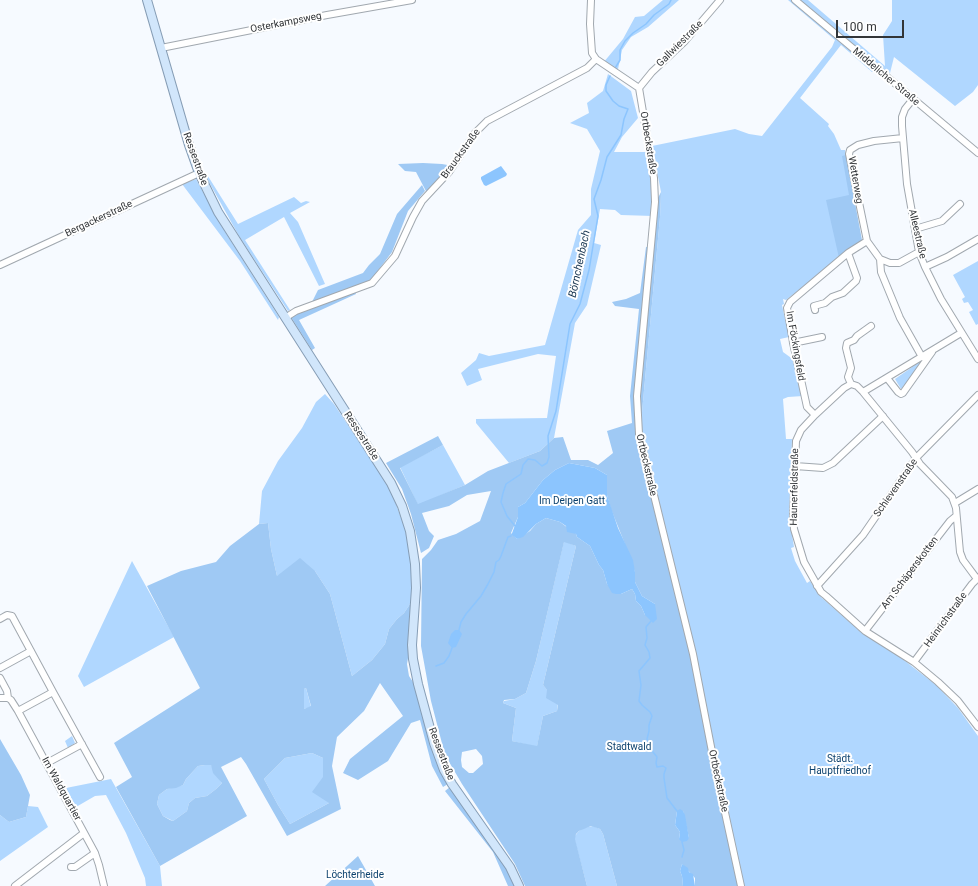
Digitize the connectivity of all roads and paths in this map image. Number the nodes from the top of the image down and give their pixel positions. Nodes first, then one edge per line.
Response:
1 (147, 0) edge
2 (412, 0) edge
3 (591, 0) edge
4 (720, 0) edge
5 (795, 0) edge
6 (161, 48) junction
7 (596, 59) junction
8 (639, 88) junction
9 (913, 99) junction
10 (903, 138) junction
11 (978, 153) edge
12 (199, 173) junction
13 (960, 204) dead end
14 (915, 229) junction
15 (978, 239) edge
16 (866, 241) junction
17 (919, 252) junction
18 (848, 253) junction
19 (880, 259) junction
20 (0, 265) edge
21 (925, 267) junction
22 (815, 310) dead end
23 (285, 318) junction
24 (871, 326) dead end
25 (961, 333) junction
26 (822, 337) dead end
27 (793, 344) junction
28 (934, 349) junction
29 (922, 357) junction
30 (978, 359) edge
31 (887, 378) junction
32 (851, 384) junction
33 (863, 392) junction
34 (978, 395) edge
35 (815, 415) junction
36 (883, 416) junction
37 (916, 458) junction
38 (795, 466) junction
39 (978, 489) edge
40 (955, 503) junction
41 (956, 516) junction
42 (978, 578) edge
43 (817, 586) junction
44 (0, 619) edge
45 (865, 631) junction
46 (31, 651) junction
47 (914, 662) junction
48 (0, 668) edge
49 (0, 678) edge
50 (53, 692) junction
51 (0, 698) edge
52 (8, 698) junction
53 (18, 711) junction
54 (976, 718) edge
55 (978, 727) edge
56 (82, 744) junction
57 (47, 763) junction
58 (100, 777) dead end
59 (84, 833) junction
60 (95, 853) junction
61 (71, 867) dead end
62 (15, 886) edge
63 (104, 886) edge
64 (519, 886) edge
65 (741, 886) edge

1 - 6 main road, Ressestraße
2 - 6 street, Osterkampsweg
3 - 7 street
4 - 8 street, Gallwiestraße
5 - 9 street, Middelicher Straße
6 - 12 main road, Ressestraße
7 - 8 street
7 - 23 street, Brauckstraße
8 - 65 street, Ortbeckstraße
9 - 10 street, Alleestraße
9 - 11 street, Middelicher Straße
10 - 14 street, Alleestraße
10 - 16 street, Wetterweg
12 - 20 street, Bergackerstraße
12 - 23 main road, Ressestraße
13 - 14 street
14 - 17 street, Alleestraße
15 - 21 street
16 - 18 street, Im Föckingsfeld
16 - 19 street, Wetterweg
17 - 19 street
17 - 21 street, Alleestraße
18 - 22 street
18 - 27 street, Im Föckingsfeld
19 - 29 street, Wetterweg
21 - 25 street, Alleestraße
23 - 64 main road, Ressestraße
24 - 32 street
25 - 28 street
25 - 30 street, Alleestraße
26 - 27 street
27 - 35 street, Im Föckingsfeld
28 - 29 street
28 - 31 street
29 - 31 street
31 - 33 street
32 - 33 street
32 - 35 street, Haunerfeldstraße
33 - 36 street
34 - 37 street, Schievenstraße
35 - 38 street, Haunerfeldstraße
36 - 37 street
36 - 38 street
37 - 40 street
37 - 43 street, Schievenstraße
38 - 43 street, Haunerfeldstraße
39 - 40 street
40 - 41 street
41 - 42 street
41 - 45 street, Am Schäperskotten
42 - 47 street, Heinrichstraße
43 - 45 street, Haunerfeldstraße
44 - 46 street
45 - 47 street, Haunerfeldstraße
46 - 48 street
46 - 50 street
47 - 54 street, Haunerfeldstraße
49 - 52 street, Im Waldquartier
50 - 53 street
50 - 56 street
51 - 52 street
52 - 53 street, Im Waldquartier
53 - 57 street, Im Waldquartier
54 - 55 street, Haunerfeldstraße
56 - 57 street
56 - 58 street
57 - 59 street, Im Waldquartier
59 - 60 street
59 - 62 street, Im Waldquartier
60 - 61 street
60 - 63 street

